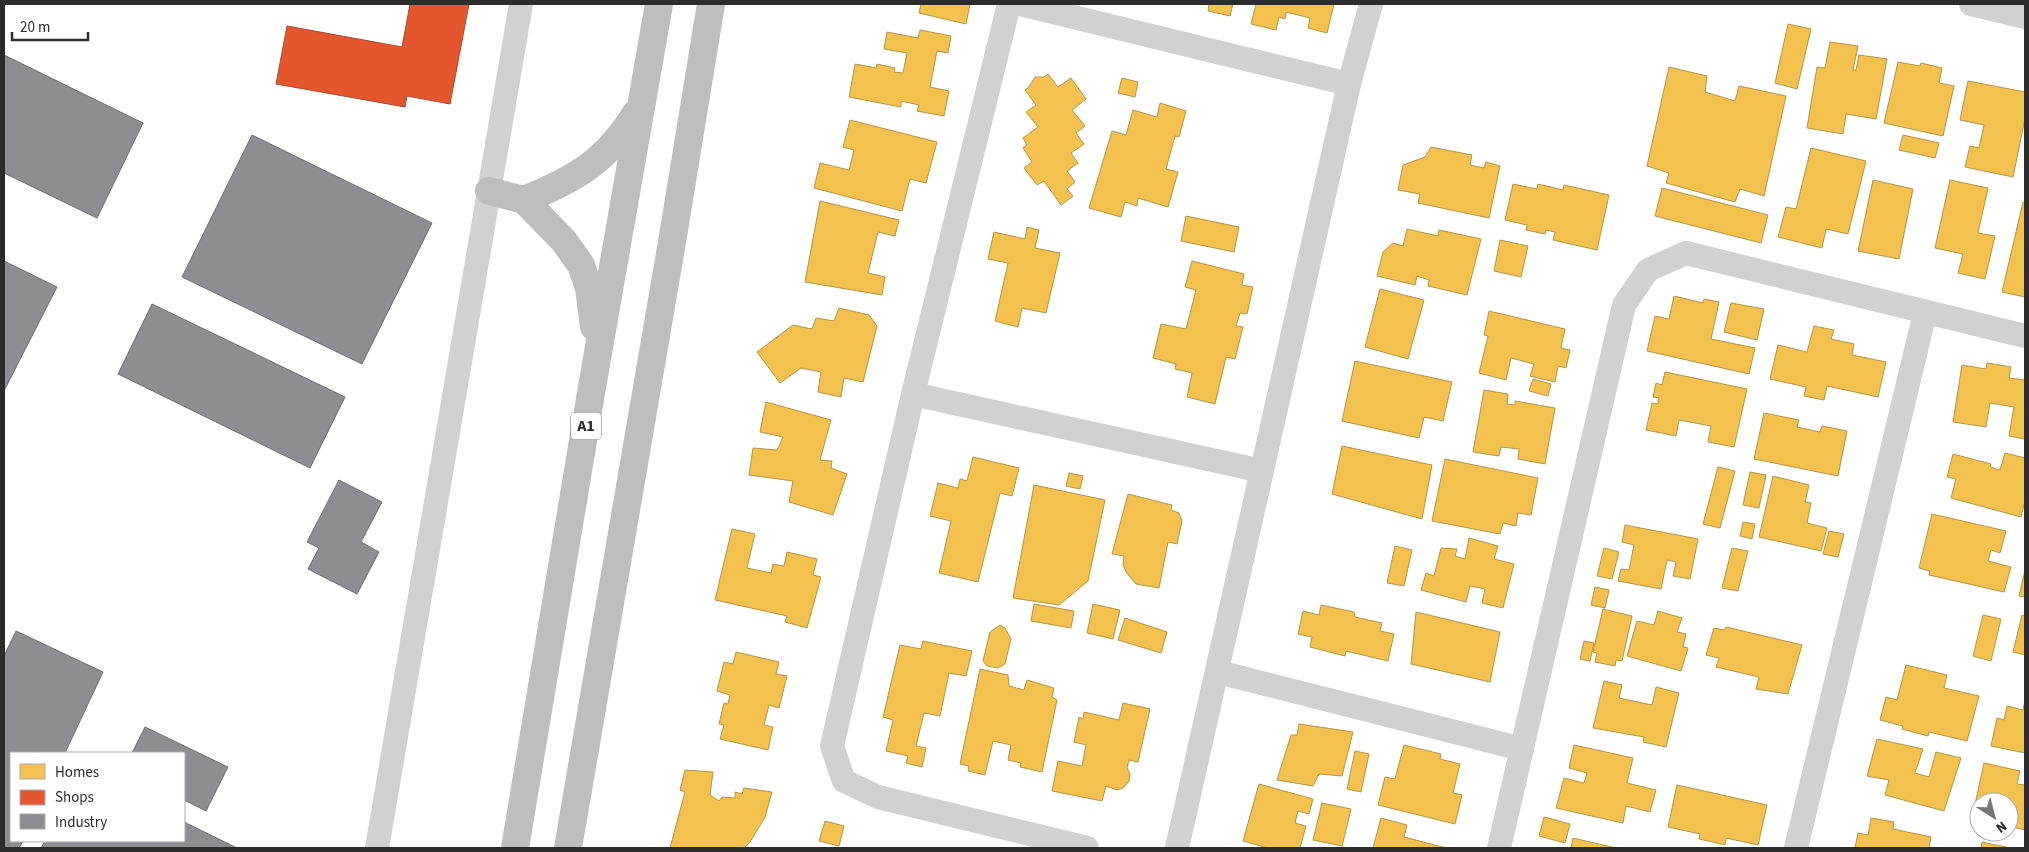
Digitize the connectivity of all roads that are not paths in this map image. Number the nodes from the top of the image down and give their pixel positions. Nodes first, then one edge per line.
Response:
1 (521, 4) edge
2 (659, 4) edge
3 (711, 4) edge
4 (1009, 4) edge
5 (1020, 4) edge
6 (1371, 4) edge
7 (1972, 4) edge
8 (2025, 17) edge
9 (1349, 84) junction
10 (641, 105) junction
11 (489, 191) junction
12 (524, 200) junction
13 (1925, 313) junction
14 (2025, 336) edge
15 (591, 393) junction
16 (913, 394) junction
17 (1262, 471) junction
18 (1218, 672) junction
19 (1522, 748) junction
20 (377, 848) edge
21 (515, 848) edge
22 (568, 848) edge
23 (1087, 848) edge
24 (1177, 848) edge
25 (1499, 848) edge
26 (1796, 848) edge

1 - 11 street
2 - 10 highway, A1
3 - 22 highway
4 - 16 street
5 - 9 street
6 - 9 street
7 - 8 street
9 - 17 street
10 - 12 highway
10 - 15 highway, A1
11 - 12 highway
11 - 20 street
12 - 15 highway
13 - 14 street
13 - 19 street
13 - 26 street
15 - 21 highway, A1
16 - 17 street
16 - 23 street
17 - 18 street
18 - 19 street
18 - 24 street
19 - 25 street

